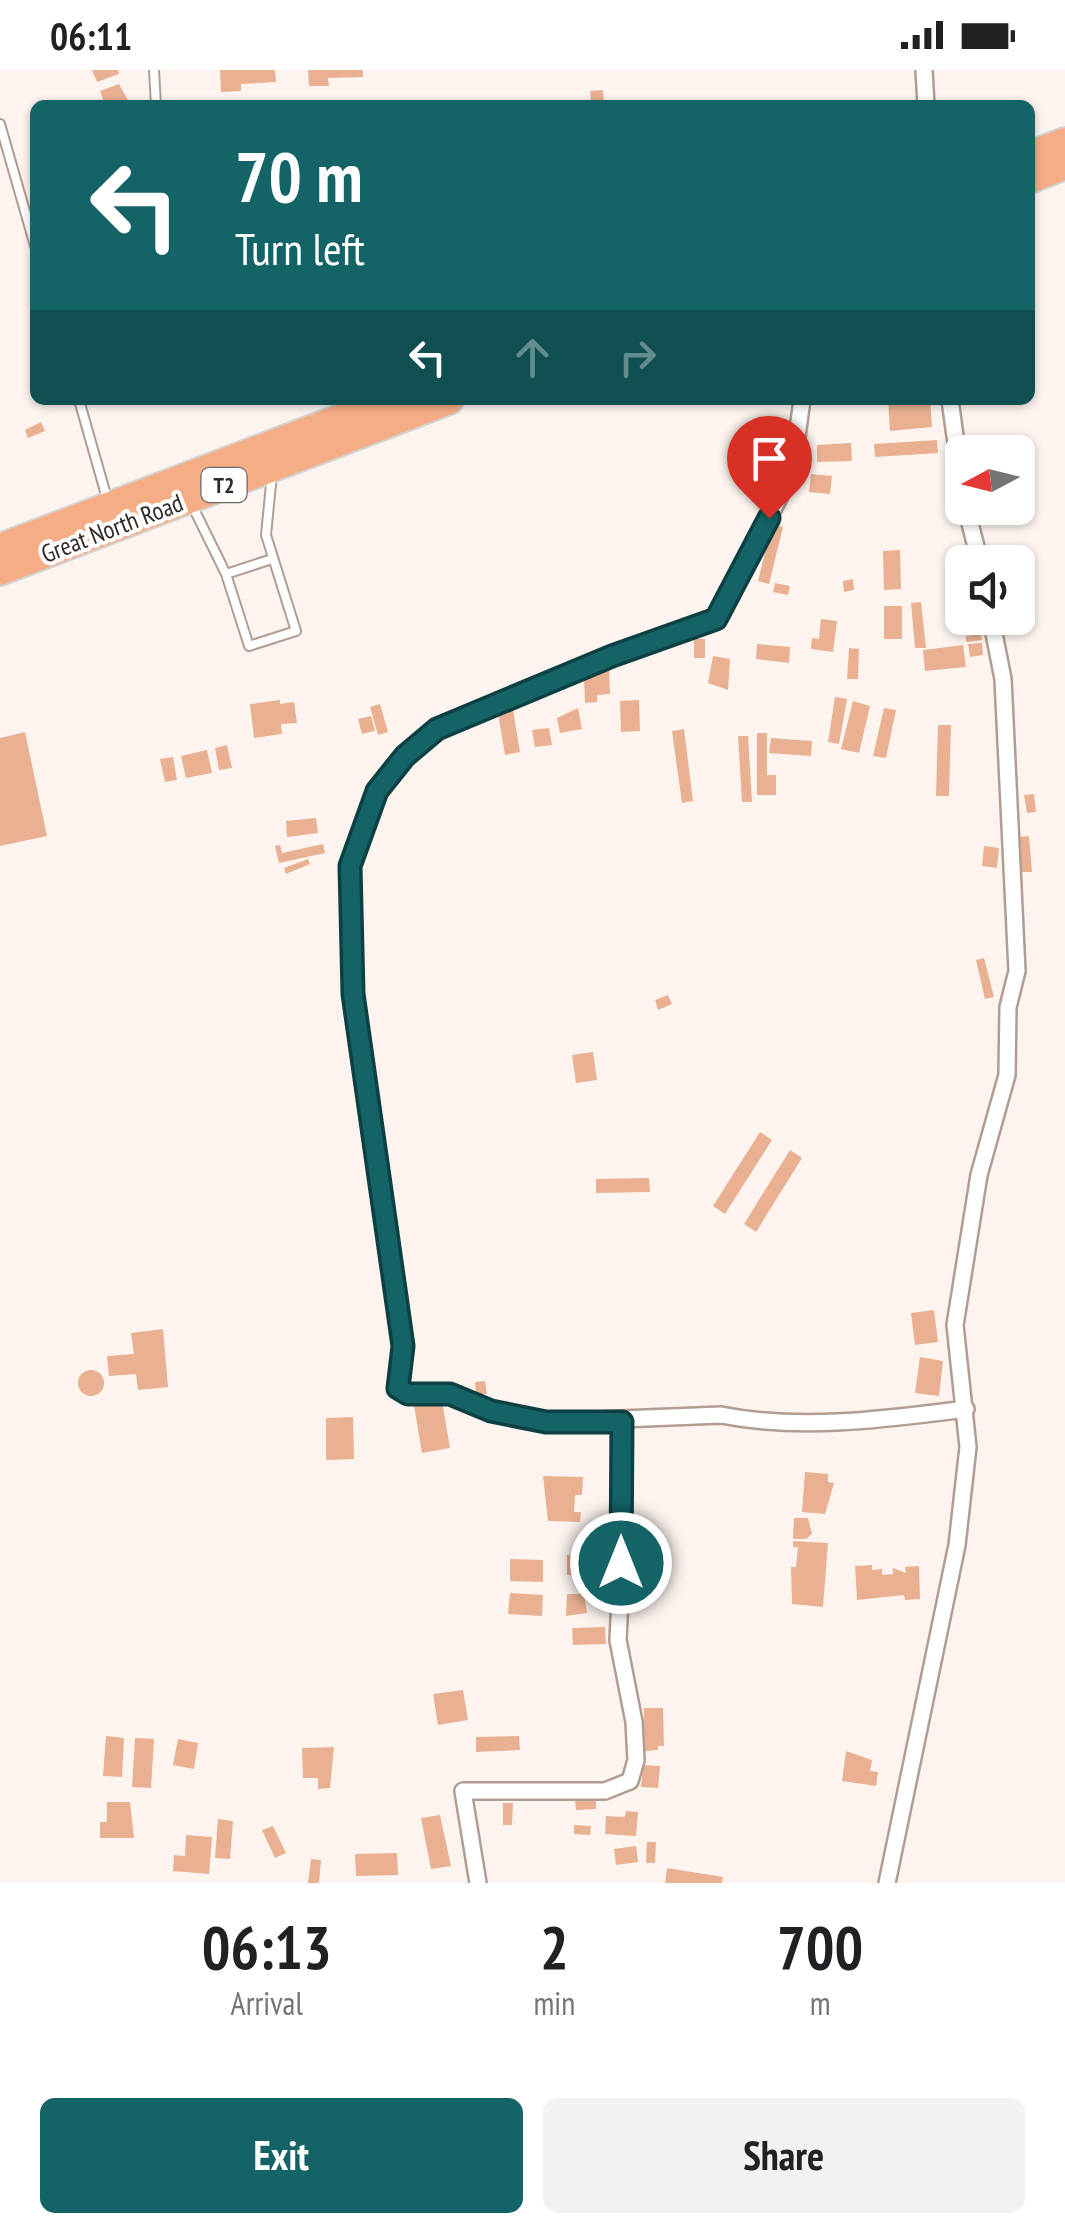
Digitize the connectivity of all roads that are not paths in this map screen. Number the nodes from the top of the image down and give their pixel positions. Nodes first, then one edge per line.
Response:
1 (154, 70) edge
2 (924, 70) edge
3 (156, 100) edge
4 (926, 100) edge
5 (0, 124) edge
6 (1065, 142) edge
7 (1035, 153) edge
8 (1065, 166) edge
9 (1035, 177) edge
10 (30, 229) edge
11 (79, 405) edge
12 (801, 405) edge
13 (951, 405) edge
14 (384, 406) edge
15 (955, 435) edge
16 (274, 466) junction
17 (188, 499) junction
18 (110, 507) junction
19 (0, 548) edge
20 (272, 558) junction
21 (0, 571) edge
22 (226, 574) junction
23 (994, 635) edge
24 (966, 1409) junction
25 (622, 1422) junction
26 (478, 1883) edge
27 (887, 1883) edge

1 - 3 lane
2 - 4 street
5 - 10 lane
6 - 7 highway
8 - 9 highway
11 - 18 lane
12 - 25 street
13 - 15 street
14 - 16 highway, Great North Road / T2
14 - 18 highway, Great North Road / T2
16 - 17 highway, Great North Road / T2
16 - 20 lane
17 - 21 highway, Great North Road / T2
17 - 22 lane
18 - 19 highway, Great North Road / T2
20 - 22 lane
20 - 22 lane
23 - 24 street
24 - 25 street
24 - 27 street
25 - 26 street

